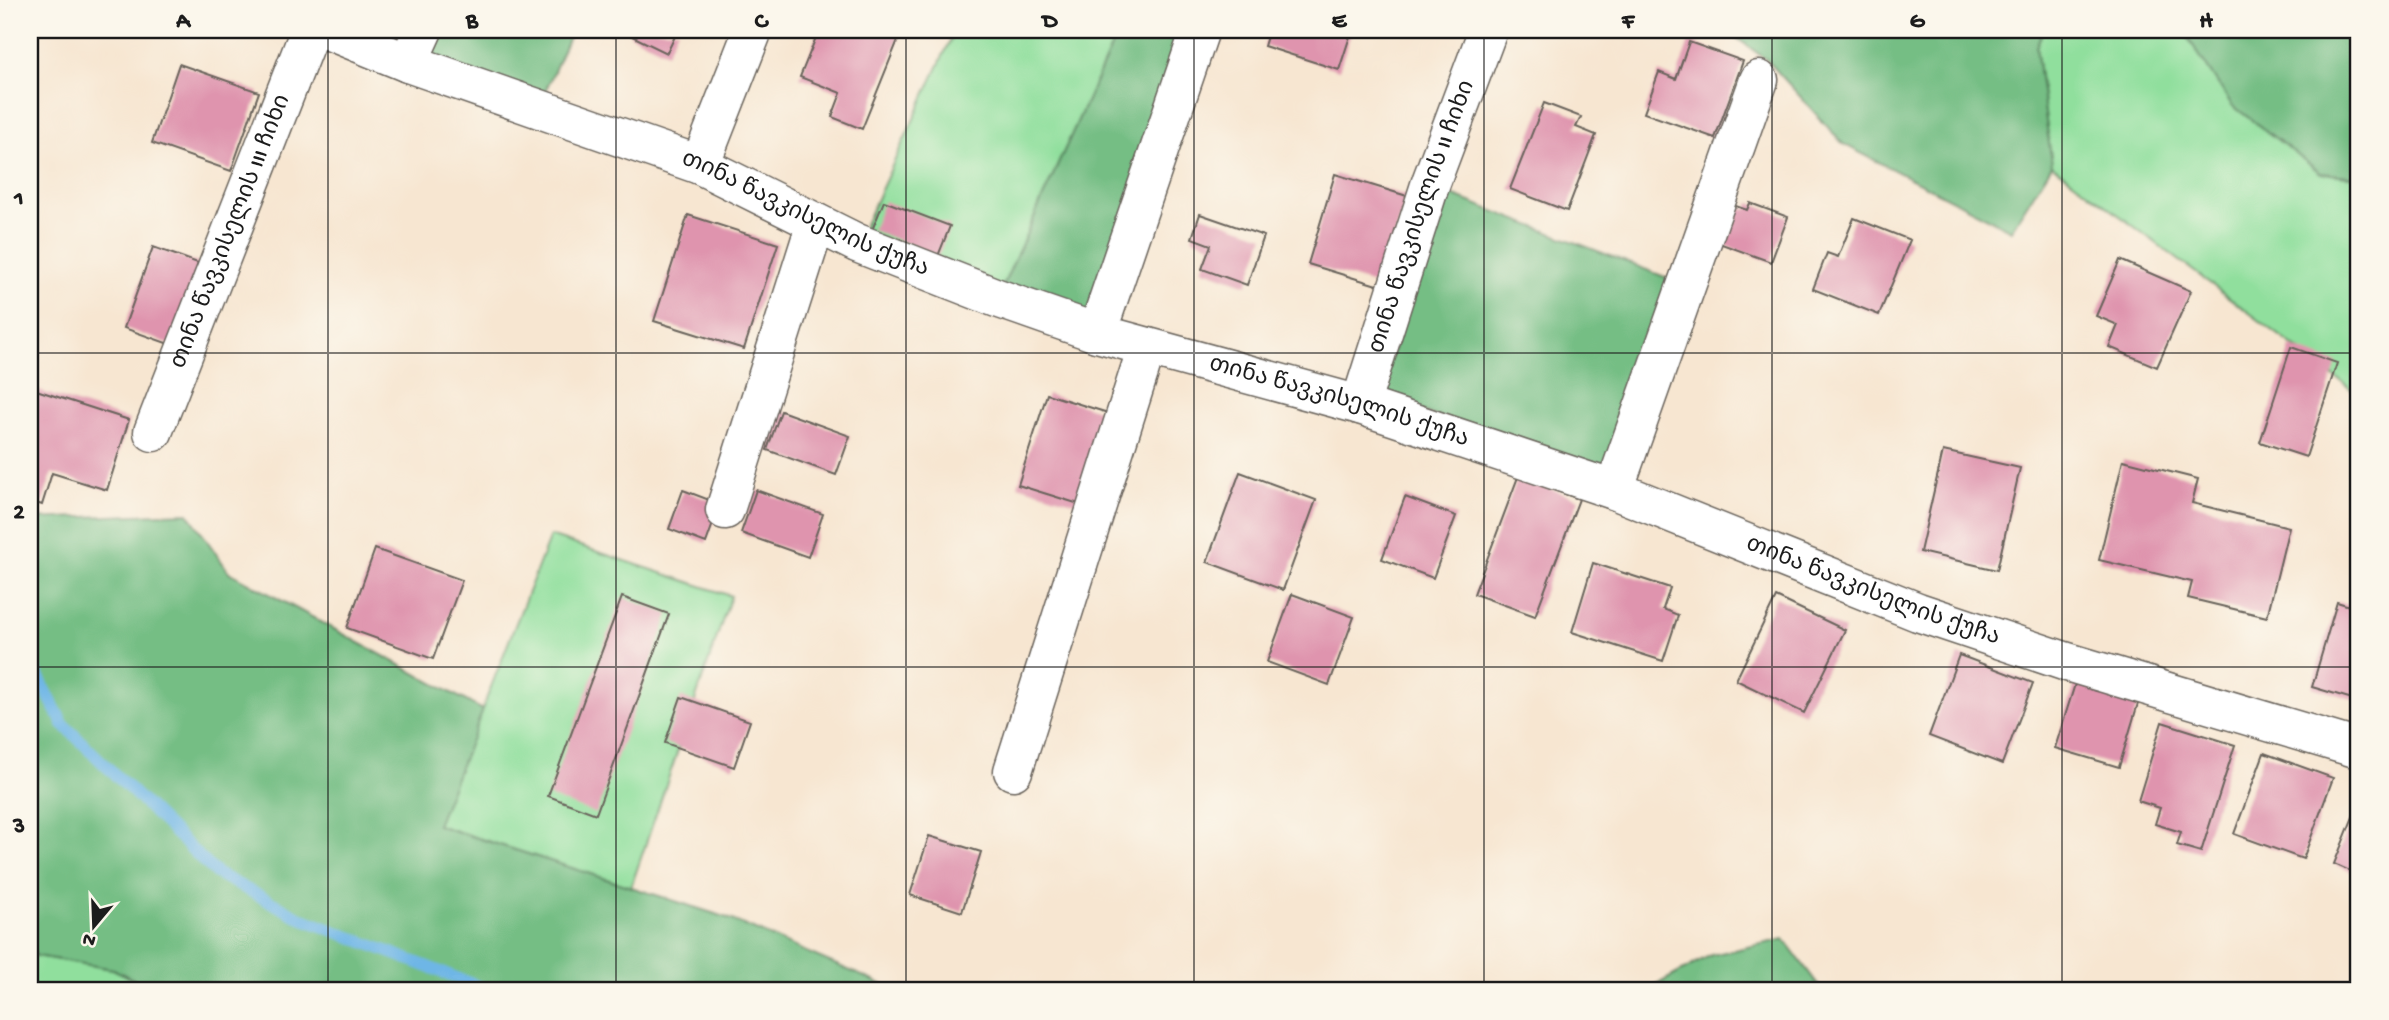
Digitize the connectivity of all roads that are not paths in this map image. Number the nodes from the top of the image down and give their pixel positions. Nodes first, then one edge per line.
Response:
1 (310, 30) edge
2 (327, 30) edge
3 (753, 30) edge
4 (1200, 30) edge
5 (1488, 30) edge
6 (416, 47) edge
7 (1759, 80) dead end
8 (700, 164) junction
9 (816, 223) junction
10 (1097, 333) junction
11 (1147, 347) junction
12 (1360, 405) junction
13 (153, 432) dead end
14 (1614, 490) junction
15 (725, 510) dead end
16 (2359, 749) edge
17 (1013, 771) dead end

1 - 13 street, თინა წავკისელის III ჩიხი
2 - 6 street, თინა წავკისელის ქუჩა
3 - 8 street
4 - 10 street
5 - 12 street, თინა წავკისელის II ჩიხი
6 - 8 street, თინა წავკისელის ქუჩა
7 - 14 street
8 - 9 street, თინა წავკისელის ქუჩა
9 - 10 street, თინა წავკისელის ქუჩა
9 - 15 street
10 - 11 street, თინა წავკისელის ქუჩა
11 - 12 street, თინა წავკისელის ქუჩა
11 - 17 street
12 - 14 street, თინა წავკისელის ქუჩა
14 - 16 street, თინა წავკისელის ქუჩა

